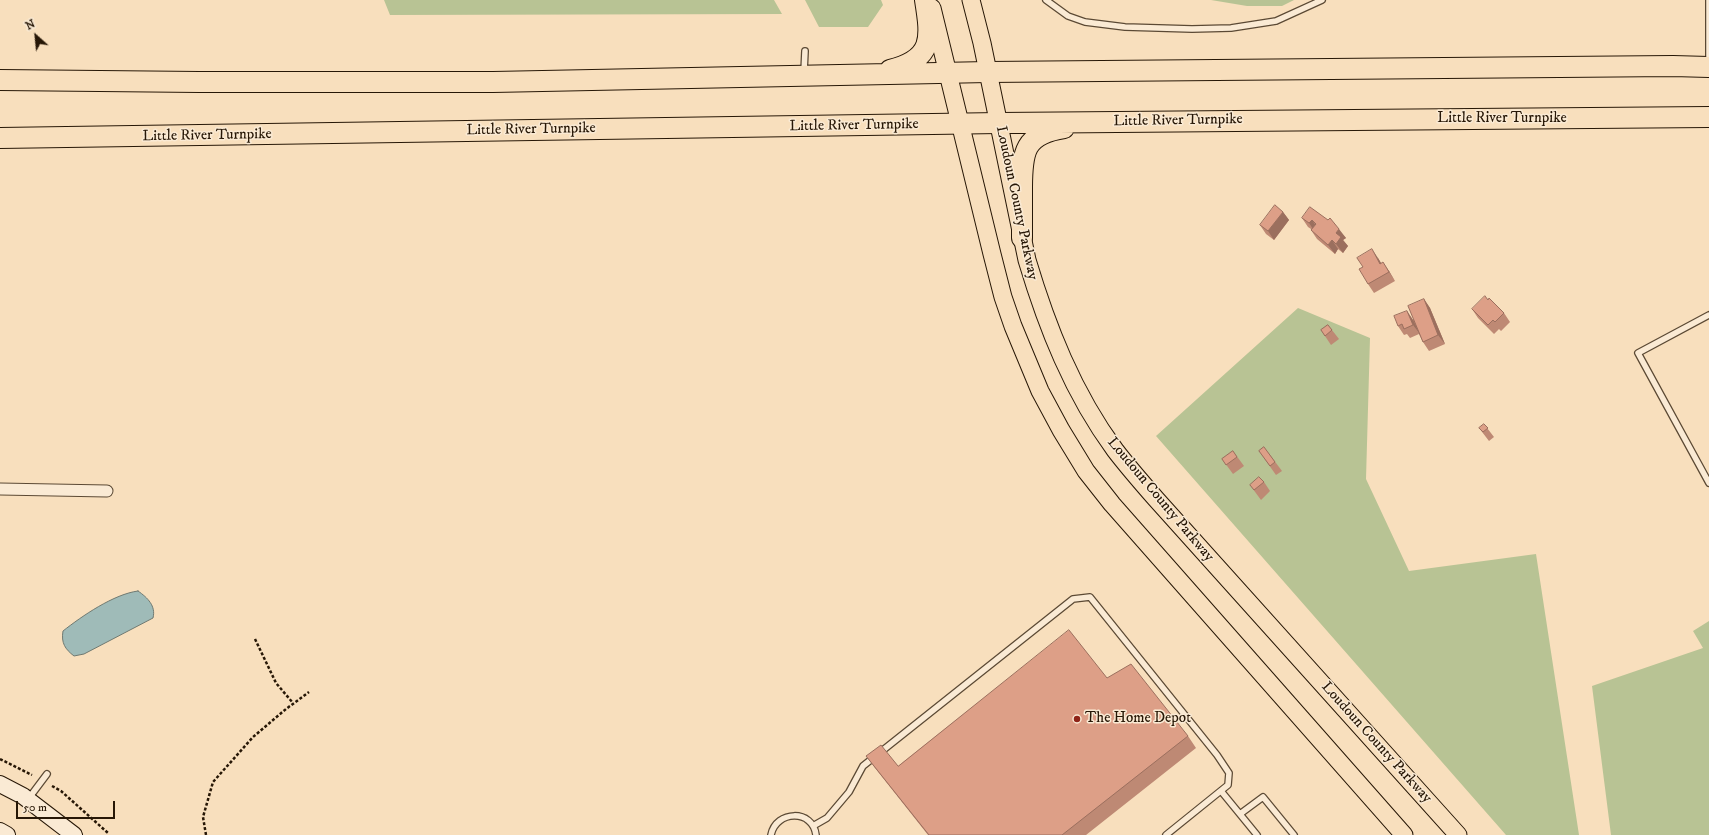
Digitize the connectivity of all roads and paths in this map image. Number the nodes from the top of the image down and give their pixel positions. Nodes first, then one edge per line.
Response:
1 (925, 0) edge
2 (930, 0) edge
3 (971, 0) edge
4 (1046, 0) edge
5 (1322, 0) edge
6 (1709, 0) edge
7 (805, 51) dead end
8 (1709, 67) edge
9 (988, 72) junction
10 (949, 74) junction
11 (859, 75) junction
12 (804, 76) junction
13 (0, 80) edge
14 (1709, 118) edge
15 (1110, 122) junction
16 (999, 123) junction
17 (961, 124) junction
18 (0, 138) edge
19 (1022, 238) junction
20 (1709, 315) edge
21 (1709, 483) edge
22 (0, 489) edge
23 (106, 491) dead end
24 (255, 639) dead end
25 (309, 692) dead end
26 (293, 703) junction
27 (0, 759) edge
28 (47, 774) dead end
29 (32, 775) dead end
30 (0, 784) edge
31 (52, 786) dead end
32 (1221, 791) junction
33 (28, 800) junction
34 (1240, 814) junction
35 (813, 826) junction
36 (0, 830) edge
37 (108, 833) dead end
38 (1400, 834) edge
39 (7, 835) edge
40 (74, 835) edge
41 (206, 835) edge
42 (772, 835) edge
43 (816, 835) edge
44 (1166, 835) edge
45 (1257, 835) edge
46 (1294, 835) edge
47 (1458, 835) edge

1 - 11 highway
2 - 10 main road
3 - 9 main road, Loudoun County Parkway
4 - 5 lane
6 - 8 lane
7 - 12 lane
8 - 9 highway
9 - 10 highway
9 - 16 main road, Loudoun County Parkway
10 - 11 highway
10 - 17 main road
11 - 12 highway
12 - 13 highway
14 - 15 highway, Little River Turnpike
15 - 16 highway, Little River Turnpike
15 - 19 highway
16 - 17 highway, Little River Turnpike
16 - 19 main road, Loudoun County Parkway
17 - 18 highway, Little River Turnpike
17 - 38 main road
19 - 47 main road, Loudoun County Parkway
20 - 21 lane
22 - 23 street
24 - 26 path
25 - 26 path
26 - 41 path
27 - 29 path
28 - 33 lane
30 - 33 main road
31 - 37 path
32 - 34 lane
32 - 35 lane
32 - 44 lane
33 - 40 main road
34 - 45 lane
34 - 46 lane
35 - 42 lane
35 - 43 lane
36 - 39 main road

